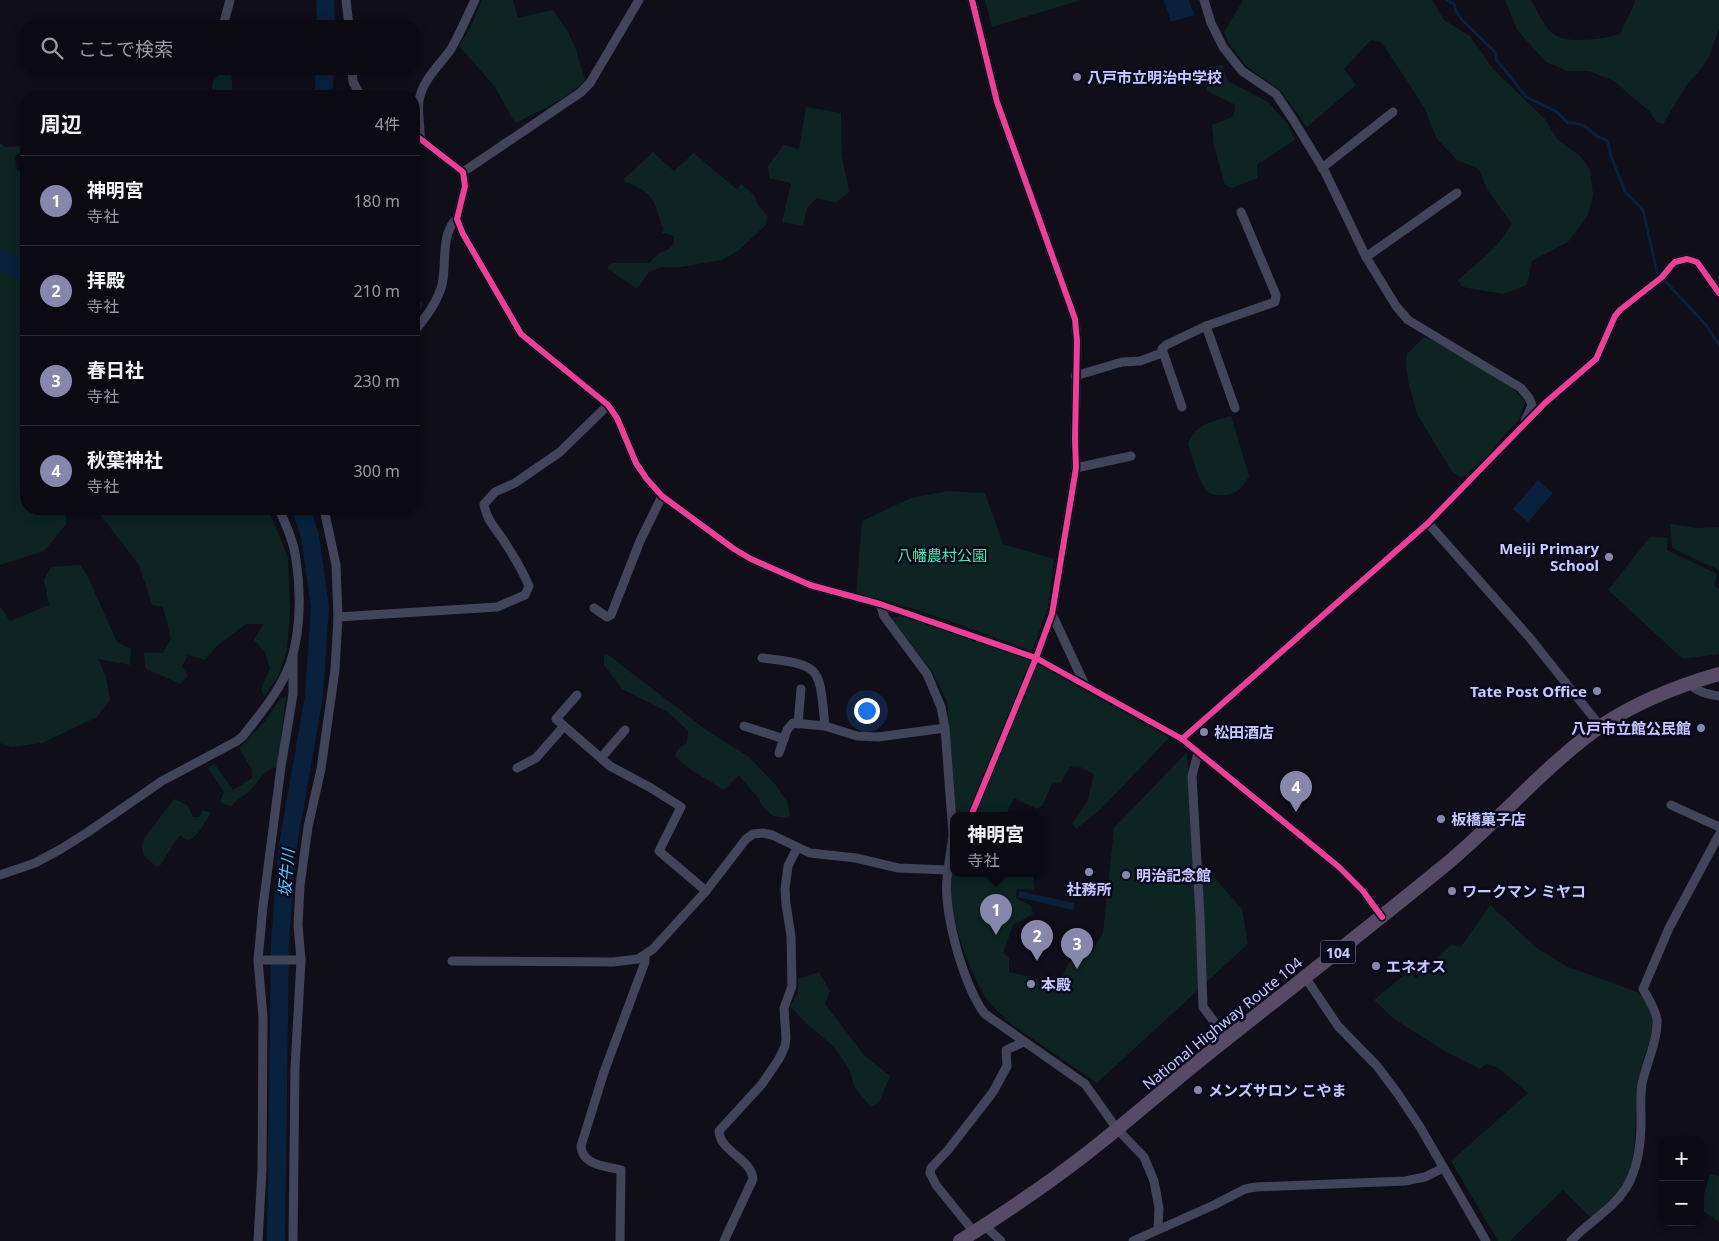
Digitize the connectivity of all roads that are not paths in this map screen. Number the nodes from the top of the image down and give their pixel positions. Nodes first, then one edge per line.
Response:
1 (230, 0) edge
2 (346, 0) edge
3 (474, 0) edge
4 (638, 0) edge
5 (972, 0) edge
6 (1204, 0) edge
7 (225, 20) edge
8 (348, 20) edge
9 (352, 75) edge
10 (358, 90) edge
11 (420, 95) edge
12 (1393, 112) dead end
13 (420, 139) edge
14 (1322, 168) junction
15 (463, 172) junction
16 (1457, 193) dead end
17 (1241, 212) dead end
18 (457, 219) junction
19 (1366, 257) junction
20 (1719, 293) edge
21 (420, 324) edge
22 (1206, 326) junction
23 (1162, 353) junction
24 (1075, 376) junction
25 (608, 406) junction
26 (1182, 407) dead end
27 (1235, 408) dead end
28 (1522, 426) junction
29 (1130, 456) dead end
30 (1076, 468) junction
31 (662, 496) junction
32 (282, 515) edge
33 (325, 515) edge
34 (1428, 523) junction
35 (880, 604) junction
36 (594, 608) dead end
37 (1052, 614) junction
38 (338, 617) junction
39 (293, 656) junction
40 (762, 658) dead end
41 (1036, 658) junction
42 (1719, 674) edge
43 (1688, 683) junction
44 (1084, 684) junction
45 (801, 689) dead end
46 (577, 695) dead end
47 (1719, 696) edge
48 (798, 724) junction
49 (564, 726) junction
50 (744, 726) dead end
51 (826, 726) junction
52 (1601, 726) junction
53 (945, 728) junction
54 (625, 730) dead end
55 (784, 739) junction
56 (1182, 739) junction
57 (779, 753) dead end
58 (1198, 753) junction
59 (601, 758) junction
60 (517, 768) dead end
61 (1672, 805) dead end
62 (951, 812) edge
63 (972, 812) edge
64 (1719, 827) edge
65 (1719, 835) edge
66 (797, 848) junction
67 (950, 856) edge
68 (950, 866) edge
69 (948, 870) junction
70 (0, 875) edge
71 (706, 891) junction
72 (1382, 917) junction
73 (645, 956) junction
74 (263, 961) junction
75 (297, 961) junction
76 (452, 961) dead end
77 (1305, 977) junction
78 (1227, 1039) junction
79 (1024, 1042) junction
80 (1117, 1129) junction
81 (1443, 1168) junction
82 (979, 1229) junction
83 (1158, 1229) junction
84 (258, 1241) edge
85 (293, 1241) edge
86 (620, 1241) edge
87 (724, 1241) edge
88 (960, 1241) edge
89 (1001, 1241) edge
90 (1133, 1241) edge
91 (1486, 1241) edge
92 (1571, 1241) edge

1 - 7 street
2 - 8 street
3 - 11 street
4 - 15 street
5 - 24 street
6 - 14 street
9 - 10 street
12 - 14 street
13 - 15 street
14 - 19 street
15 - 18 street
16 - 19 street
17 - 22 street
18 - 21 street
18 - 25 street
19 - 28 street
20 - 28 street
22 - 23 street
22 - 27 street
23 - 24 street
23 - 26 street
24 - 30 street
25 - 31 street
25 - 38 street
28 - 34 street
29 - 30 street
30 - 37 street
31 - 35 street
31 - 36 street
32 - 39 street
33 - 38 street
34 - 52 street
34 - 56 street
35 - 41 street
35 - 53 street
37 - 41 street
37 - 44 street
38 - 75 street
39 - 70 street
39 - 74 street
40 - 51 street
41 - 44 street
41 - 63 street
42 - 43 highway, National Highway Route 104 / 104
43 - 47 street
43 - 52 highway, National Highway Route 104 / 104
44 - 56 street
45 - 48 street
46 - 49 street
48 - 51 street
48 - 55 street
49 - 59 street
49 - 60 street
50 - 55 street
51 - 53 street
52 - 72 highway, National Highway Route 104 / 104
53 - 62 street
54 - 59 street
55 - 57 street
56 - 58 street
58 - 72 street
58 - 78 street
59 - 71 street
61 - 64 street
65 - 92 street
66 - 69 street
66 - 71 street
66 - 87 street
67 - 69 street
68 - 69 street
69 - 79 street
71 - 73 street
72 - 77 highway, National Highway Route 104 / 104
73 - 76 street
73 - 86 street
74 - 75 street
74 - 84 street
75 - 85 street
77 - 78 highway, National Highway Route 104 / 104
77 - 81 street
78 - 80 highway, National Highway Route 104 / 104
79 - 80 street
79 - 82 street
80 - 82 highway, National Highway Route 104 / 104
80 - 83 street
81 - 83 street
81 - 91 street
82 - 88 highway, National Highway Route 104 / 104
82 - 89 street
83 - 90 street

